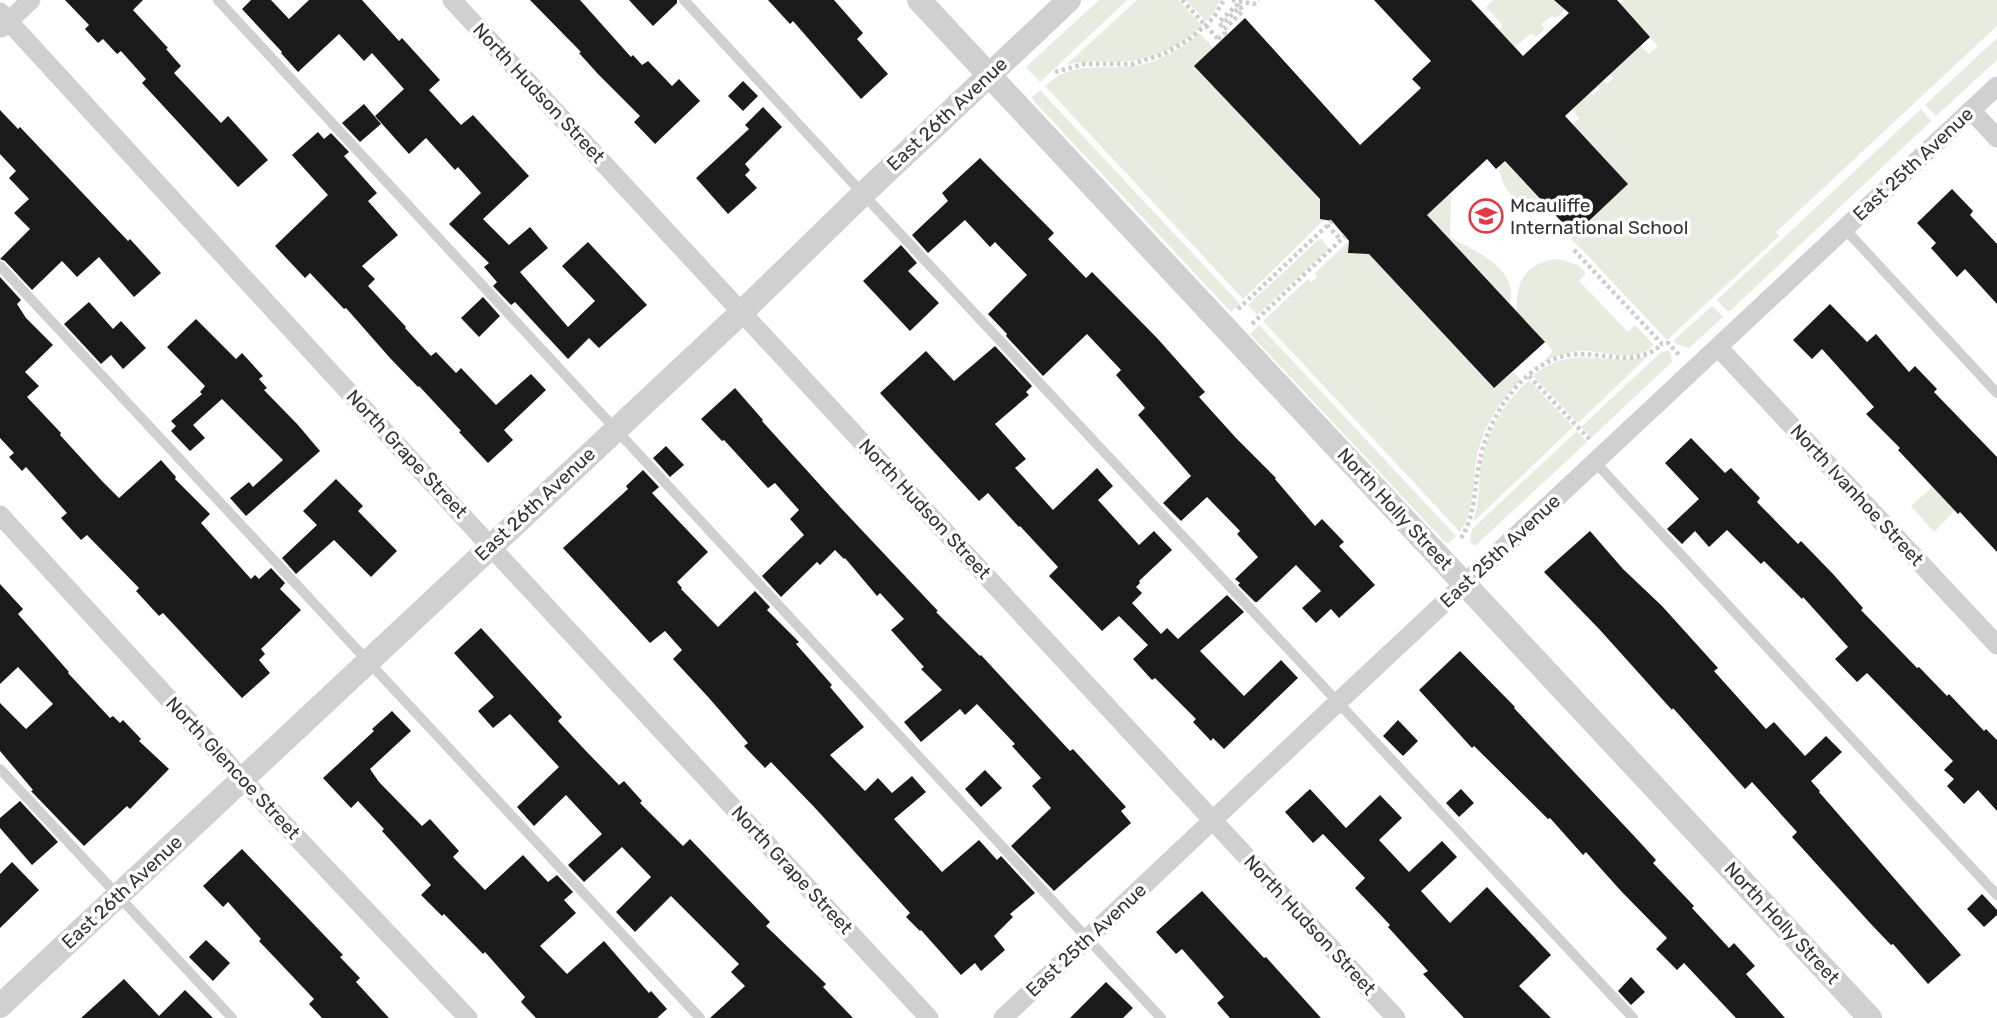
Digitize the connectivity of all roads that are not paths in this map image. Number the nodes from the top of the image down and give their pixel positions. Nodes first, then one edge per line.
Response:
1 (31, 0) edge
2 (218, 0) edge
3 (452, 0) edge
4 (684, 0) edge
5 (919, 0) edge
6 (1069, 0) edge
7 (3, 21) edge
8 (989, 76) junction
9 (1997, 86) edge
10 (1971, 110) junction
11 (1997, 138) edge
12 (863, 194) junction
13 (1844, 228) junction
14 (0, 266) edge
15 (742, 312) junction
16 (1718, 346) junction
17 (1997, 393) edge
18 (616, 428) junction
19 (1595, 462) junction
20 (0, 515) edge
21 (491, 546) junction
22 (1465, 584) junction
23 (1997, 645) edge
24 (368, 661) junction
25 (1337, 703) junction
26 (0, 769) edge
27 (243, 779) junction
28 (1213, 821) junction
29 (118, 895) junction
30 (1997, 895) edge
31 (1088, 939) junction
32 (0, 1006) edge
33 (232, 1018) edge
34 (468, 1018) edge
35 (699, 1018) edge
36 (929, 1018) edge
37 (1003, 1018) edge
38 (1161, 1018) edge
39 (1396, 1018) edge
40 (1633, 1018) edge
41 (1870, 1018) edge

1 - 7 street
2 - 18 lane
3 - 15 street, North Hudson Street
4 - 12 lane
5 - 8 street, North Holly Street
6 - 8 street, East 26th Avenue
7 - 21 street, North Grape Street
8 - 12 street, East 26th Avenue
8 - 22 street, North Holly Street
9 - 10 street, East 25th Avenue
10 - 11 street
10 - 13 street, East 25th Avenue
12 - 15 street, East 26th Avenue
12 - 25 lane
13 - 16 street, East 25th Avenue
13 - 17 lane
14 - 24 lane
15 - 18 street, East 26th Avenue
15 - 28 street, North Hudson Street
16 - 19 street, East 25th Avenue
16 - 23 street, North Ivanhoe Street
18 - 21 street, East 26th Avenue
18 - 31 lane
19 - 22 street, East 25th Avenue
19 - 30 lane
20 - 27 street, North Glencoe Street
21 - 24 street, East 26th Avenue
21 - 36 street, North Grape Street
22 - 25 street, East 25th Avenue
22 - 41 street, North Holly Street
24 - 27 street, East 26th Avenue
24 - 35 lane
25 - 28 street, East 25th Avenue
25 - 40 lane
26 - 29 lane
27 - 29 street, East 26th Avenue
27 - 34 street, North Glencoe Street
28 - 31 street, East 25th Avenue
28 - 39 street, North Hudson Street
29 - 32 street, East 26th Avenue
29 - 33 lane
31 - 37 street, East 25th Avenue
31 - 38 lane

